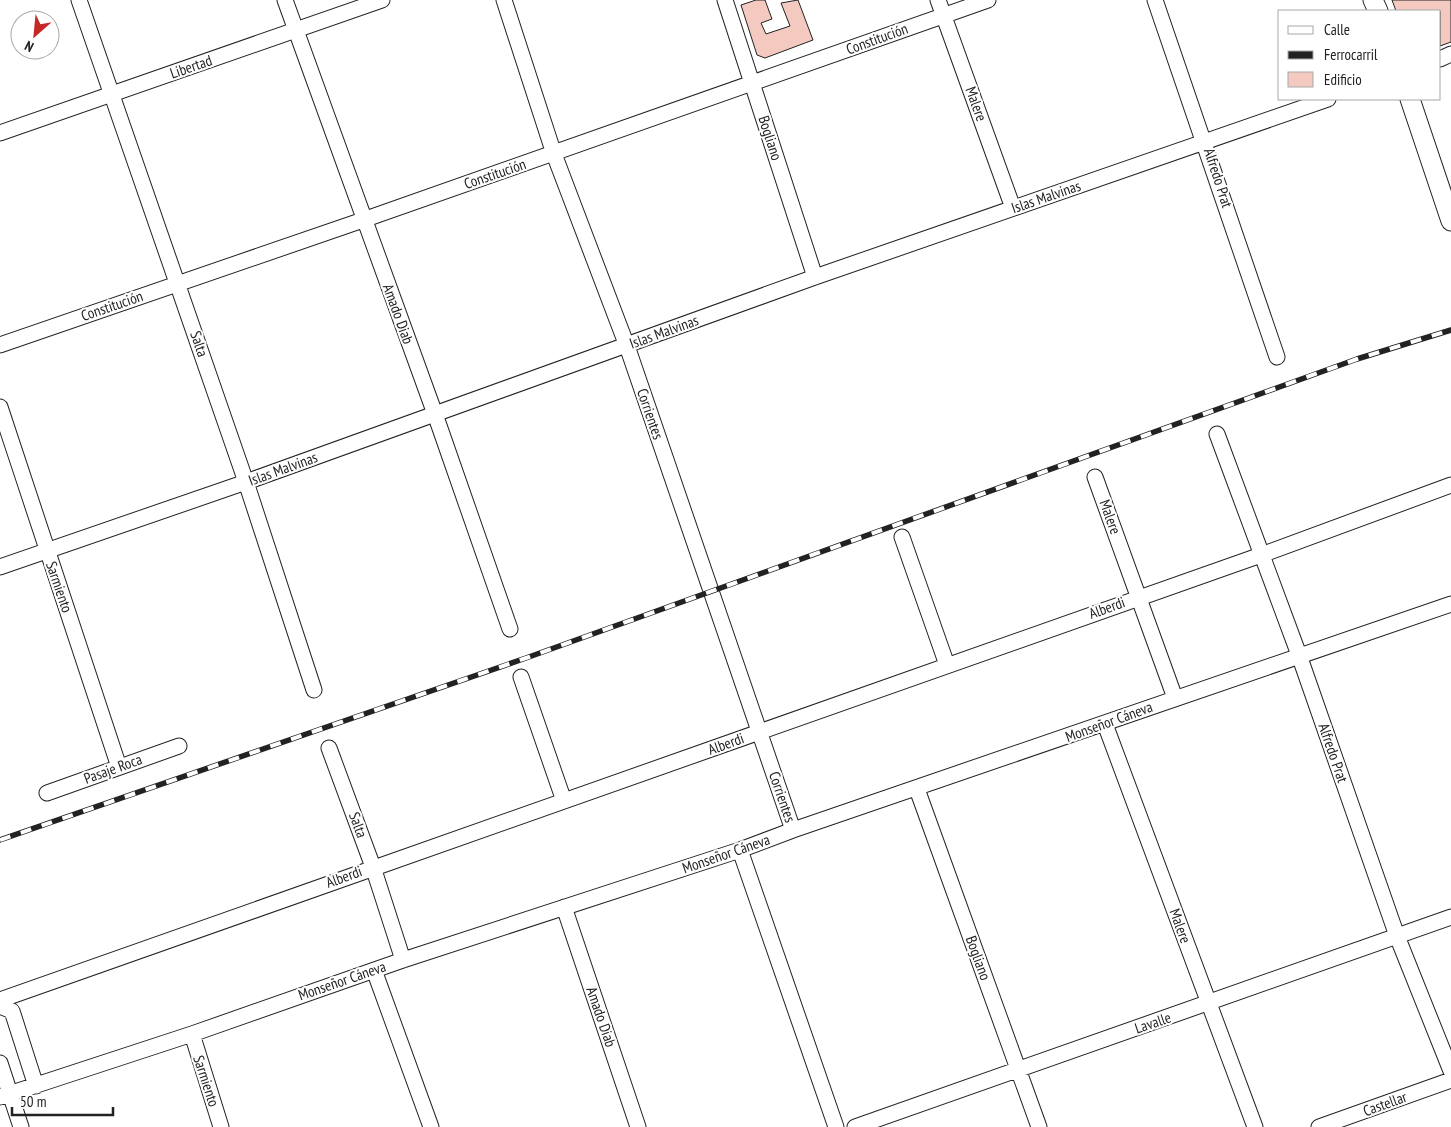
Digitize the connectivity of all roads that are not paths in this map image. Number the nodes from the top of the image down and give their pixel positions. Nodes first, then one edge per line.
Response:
1 (79, 0) edge
2 (285, 0) edge
3 (382, 0) edge
4 (504, 0) edge
5 (724, 0) edge
6 (938, 0) edge
7 (988, 0) edge
8 (1155, 0) edge
9 (944, 15) junction
10 (296, 31) junction
11 (753, 84) junction
12 (112, 93) junction
13 (1325, 100) edge
14 (1410, 100) edge
15 (0, 132) edge
16 (1205, 142) junction
17 (554, 154) junction
18 (1013, 208) junction
19 (363, 220) junction
20 (1451, 221) edge
21 (815, 277) junction
22 (178, 282) junction
23 (0, 344) edge
24 (627, 346) junction
25 (1277, 357) dead end
26 (0, 408) edge
27 (435, 414) junction
28 (1217, 434) dead end
29 (1095, 477) dead end
30 (246, 482) junction
31 (1451, 485) edge
32 (902, 537) dead end
33 (46, 551) junction
34 (1261, 555) junction
35 (0, 567) edge
36 (1139, 597) junction
37 (1451, 604) edge
38 (510, 630) dead end
39 (1299, 655) junction
40 (947, 665) junction
41 (521, 677) dead end
42 (314, 690) dead end
43 (1175, 698) junction
44 (1105, 724) junction
45 (759, 732) junction
46 (179, 746) dead end
47 (329, 748) dead end
48 (120, 767) junction
49 (917, 789) junction
50 (47, 793) dead end
51 (564, 801) junction
52 (793, 830) junction
53 (740, 850) junction
54 (373, 867) junction
55 (564, 908) junction
56 (1451, 917) edge
57 (1397, 936) junction
58 (403, 960) junction
59 (374, 970) junction
60 (0, 1000) edge
61 (1209, 1004) junction
62 (0, 1006) edge
63 (192, 1034) junction
64 (0, 1063) edge
65 (1018, 1069) junction
66 (1451, 1071) edge
67 (1451, 1080) edge
68 (36, 1086) junction
69 (5, 1096) edge
70 (21, 1127) edge
71 (221, 1127) edge
72 (432, 1127) edge
73 (638, 1127) edge
74 (836, 1127) edge
75 (855, 1127) edge
76 (1040, 1127) edge
77 (1255, 1127) edge
78 (1319, 1127) edge

1 - 12 street, Salta
2 - 10 street, Amado Diab
3 - 10 street, Libertad
4 - 17 street, Corrientes
5 - 11 street, Bogliano
6 - 9 street, Malere
7 - 9 street, Constitución
8 - 16 street, Alfredo Prat
9 - 11 street, Constitución
9 - 18 street, Malere
10 - 12 street, Libertad
10 - 19 street, Amado Diab
11 - 17 street, Constitución
11 - 21 street, Bogliano
12 - 15 street, Libertad
12 - 22 street, Salta
13 - 16 street, Islas Malvinas
14 - 20 main road
16 - 18 street, Islas Malvinas
16 - 25 street, Alfredo Prat
17 - 19 street, Constitución
17 - 24 street, Corrientes
18 - 21 street, Islas Malvinas
19 - 22 street, Constitución
19 - 27 street, Amado Diab
21 - 24 street, Islas Malvinas
22 - 23 street, Constitución
22 - 30 street, Salta
24 - 27 street, Islas Malvinas
24 - 45 street, Corrientes
26 - 33 street, Sarmiento
27 - 30 street, Islas Malvinas
27 - 38 street, Amado Diab
28 - 34 street, Alfredo Prat
29 - 36 street, Malere
30 - 33 street, Islas Malvinas
30 - 42 street, Salta
31 - 34 street, Alberdi
32 - 40 street
33 - 35 street, Islas Malvinas
33 - 48 street, Sarmiento
34 - 36 street, Alberdi
34 - 39 street, Alfredo Prat
36 - 40 street, Alberdi
36 - 43 street, Malere
37 - 39 street, Monseñor Cáneva
39 - 43 street, Monseñor Cáneva
39 - 57 street, Alfredo Prat
40 - 45 street, Alberdi
41 - 51 street
43 - 44 street, Monseñor Cáneva
44 - 49 street, Monseñor Cáneva
44 - 61 street, Malere
45 - 51 street, Alberdi
45 - 52 street, Corrientes
46 - 48 street, Pasaje Roca
47 - 54 street, Salta
48 - 50 street, Pasaje Roca
49 - 52 street, Monseñor Cáneva
49 - 65 street, Bogliano
51 - 54 street, Alberdi
52 - 53 street, Monseñor Cáneva
53 - 55 street, Monseñor Cáneva
53 - 74 street
54 - 58 street, Salta
54 - 60 street, Alberdi
55 - 58 street, Monseñor Cáneva
55 - 73 street, Amado Diab
56 - 57 street, Lavalle
57 - 61 street, Lavalle
57 - 66 street, Alfredo Prat
58 - 59 street, Monseñor Cáneva
59 - 63 street, Monseñor Cáneva
59 - 72 street
61 - 65 street, Lavalle
61 - 77 street, Malere
62 - 68 street
63 - 68 street, Monseñor Cáneva
63 - 71 street, Sarmiento
64 - 69 street
65 - 75 street, Lavalle
65 - 76 street, Bogliano
67 - 78 street, Castellar
68 - 69 street, Monseñor Cáneva
69 - 70 street

